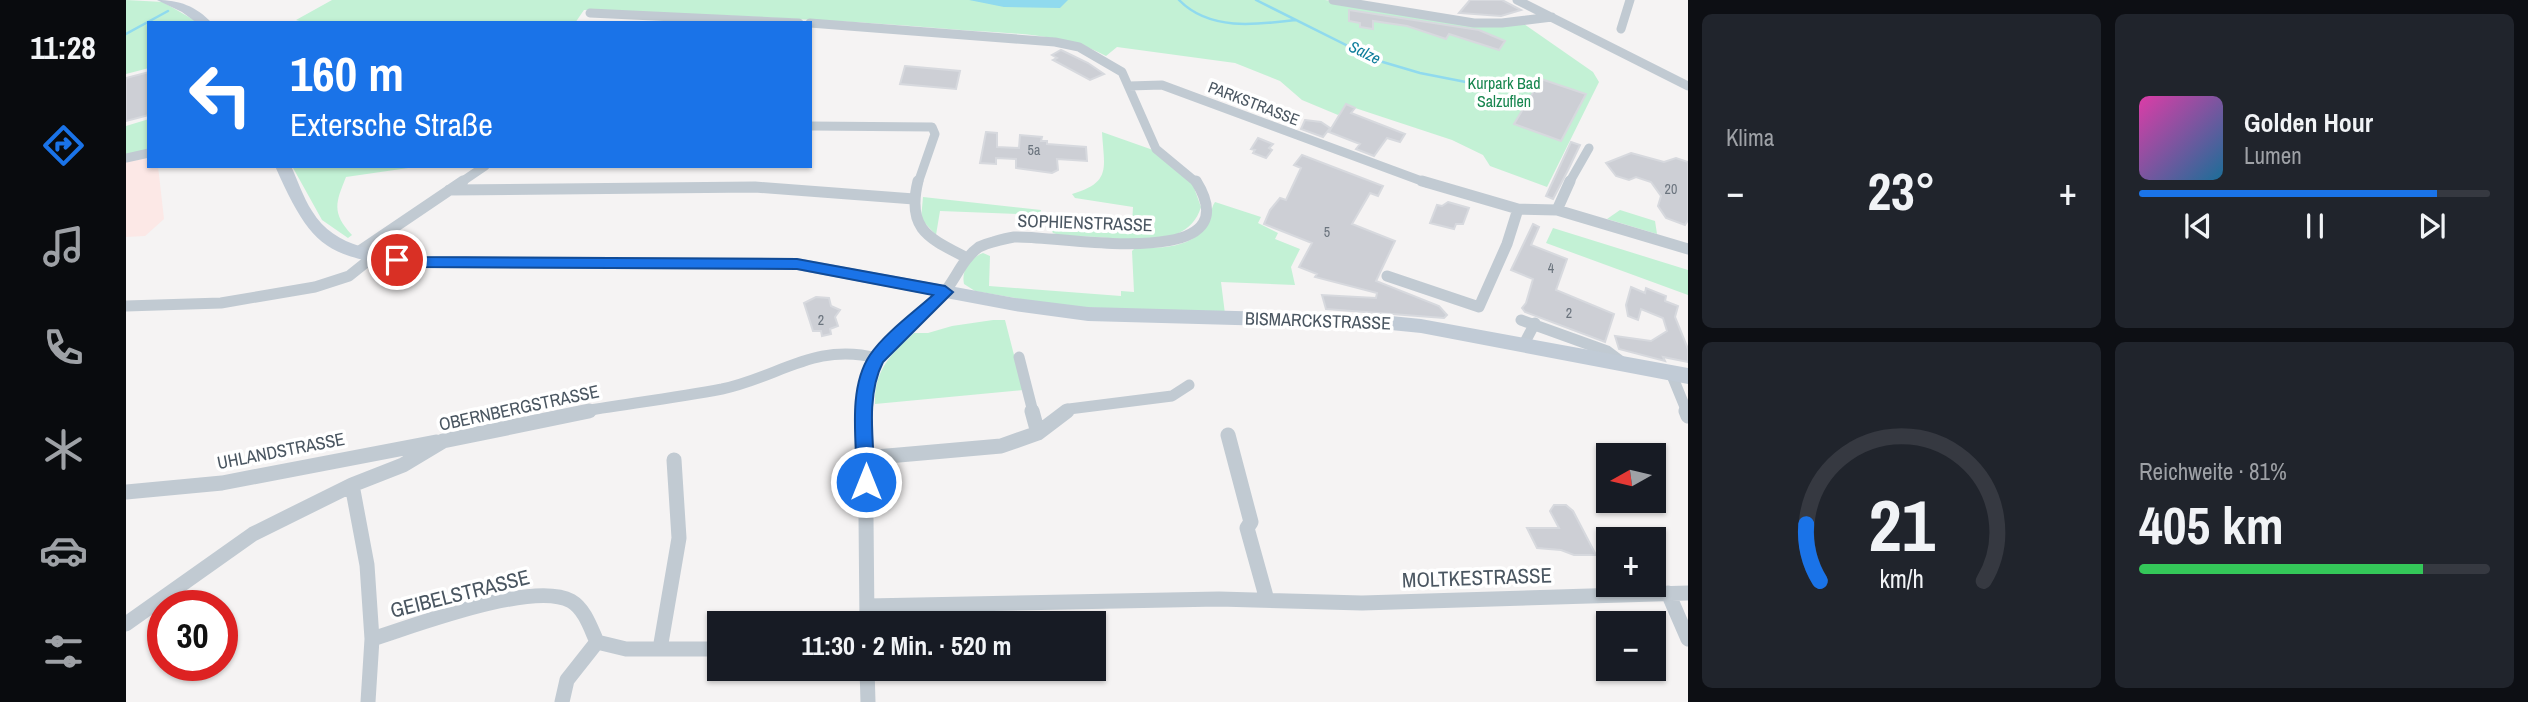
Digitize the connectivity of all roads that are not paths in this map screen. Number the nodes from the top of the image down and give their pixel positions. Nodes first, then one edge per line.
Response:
1 (163, 0) edge
2 (1333, 0) edge
3 (1517, 0) edge
4 (1630, 0) edge
5 (590, 13) dead end
6 (1552, 17) junction
7 (698, 20) edge
8 (203, 21) edge
9 (732, 21) edge
10 (812, 23) edge
11 (1621, 29) dead end
12 (1129, 86) junction
13 (1688, 86) edge
14 (812, 126) edge
15 (1589, 148) dead end
16 (147, 153) edge
17 (126, 158) edge
18 (284, 168) edge
19 (482, 168) edge
20 (449, 190) junction
21 (914, 200) junction
22 (1518, 209) junction
23 (1557, 211) junction
24 (1688, 248) edge
25 (366, 254) junction
26 (967, 258) junction
27 (1387, 276) dead end
28 (945, 292) junction
29 (126, 306) edge
30 (1521, 320) dead end
31 (1535, 323) junction
32 (1524, 344) junction
33 (1019, 357) dead end
34 (877, 358) junction
35 (1623, 363) junction
36 (1680, 374) edge
37 (1189, 385) dead end
38 (1688, 416) edge
39 (1038, 433) junction
40 (1228, 435) dead end
41 (443, 441) junction
42 (865, 457) junction
43 (674, 460) dead end
44 (352, 485) junction
45 (126, 492) edge
46 (1668, 593) junction
47 (1688, 593) edge
48 (1267, 600) junction
49 (867, 606) junction
50 (867, 611) edge
51 (126, 624) edge
52 (372, 639) junction
53 (1688, 639) edge
54 (597, 642) junction
55 (660, 649) junction
56 (707, 649) edge
57 (867, 681) edge
58 (368, 702) edge
59 (562, 702) edge
60 (868, 702) edge

1 - 8 main road
2 - 6 street
3 - 6 street
4 - 11 street
5 - 7 street
6 - 13 street
7 - 9 street
10 - 12 street
12 - 22 street, PARKSTRASSE
12 - 26 street, SOPHIENSTRASSE
14 - 21 street
15 - 23 street
16 - 17 street
18 - 25 main road
19 - 20 street
20 - 21 street
20 - 25 street
21 - 26 street
22 - 23 street, PARKSTRASSE
22 - 27 street
23 - 24 street, PARKSTRASSE
25 - 28 main road, BISMARCKSTRASSE
25 - 29 street
26 - 28 street, SOPHIENSTRASSE
28 - 32 main road, BISMARCKSTRASSE
28 - 34 street
30 - 31 street
31 - 32 street
31 - 35 street
32 - 35 main road, BISMARCKSTRASSE
33 - 39 street
34 - 41 street, OBERNBERGSTRASSE
34 - 42 street
35 - 36 main road, BISMARCKSTRASSE
36 - 38 street
37 - 39 street
39 - 42 street
40 - 48 street
41 - 44 street, OBERNBERGSTRASSE
41 - 45 street, UHLANDSTRASSE
42 - 49 street
43 - 55 street
44 - 51 street, OBERNBERGSTRASSE
44 - 52 street
46 - 47 street, MOLTKESTRASSE
46 - 48 street, MOLTKESTRASSE
46 - 53 street
48 - 49 street, MOLTKESTRASSE
49 - 50 street
52 - 54 street, GEIBELSTRASSE
52 - 58 street
54 - 55 street
54 - 59 street
55 - 56 street
57 - 60 street

